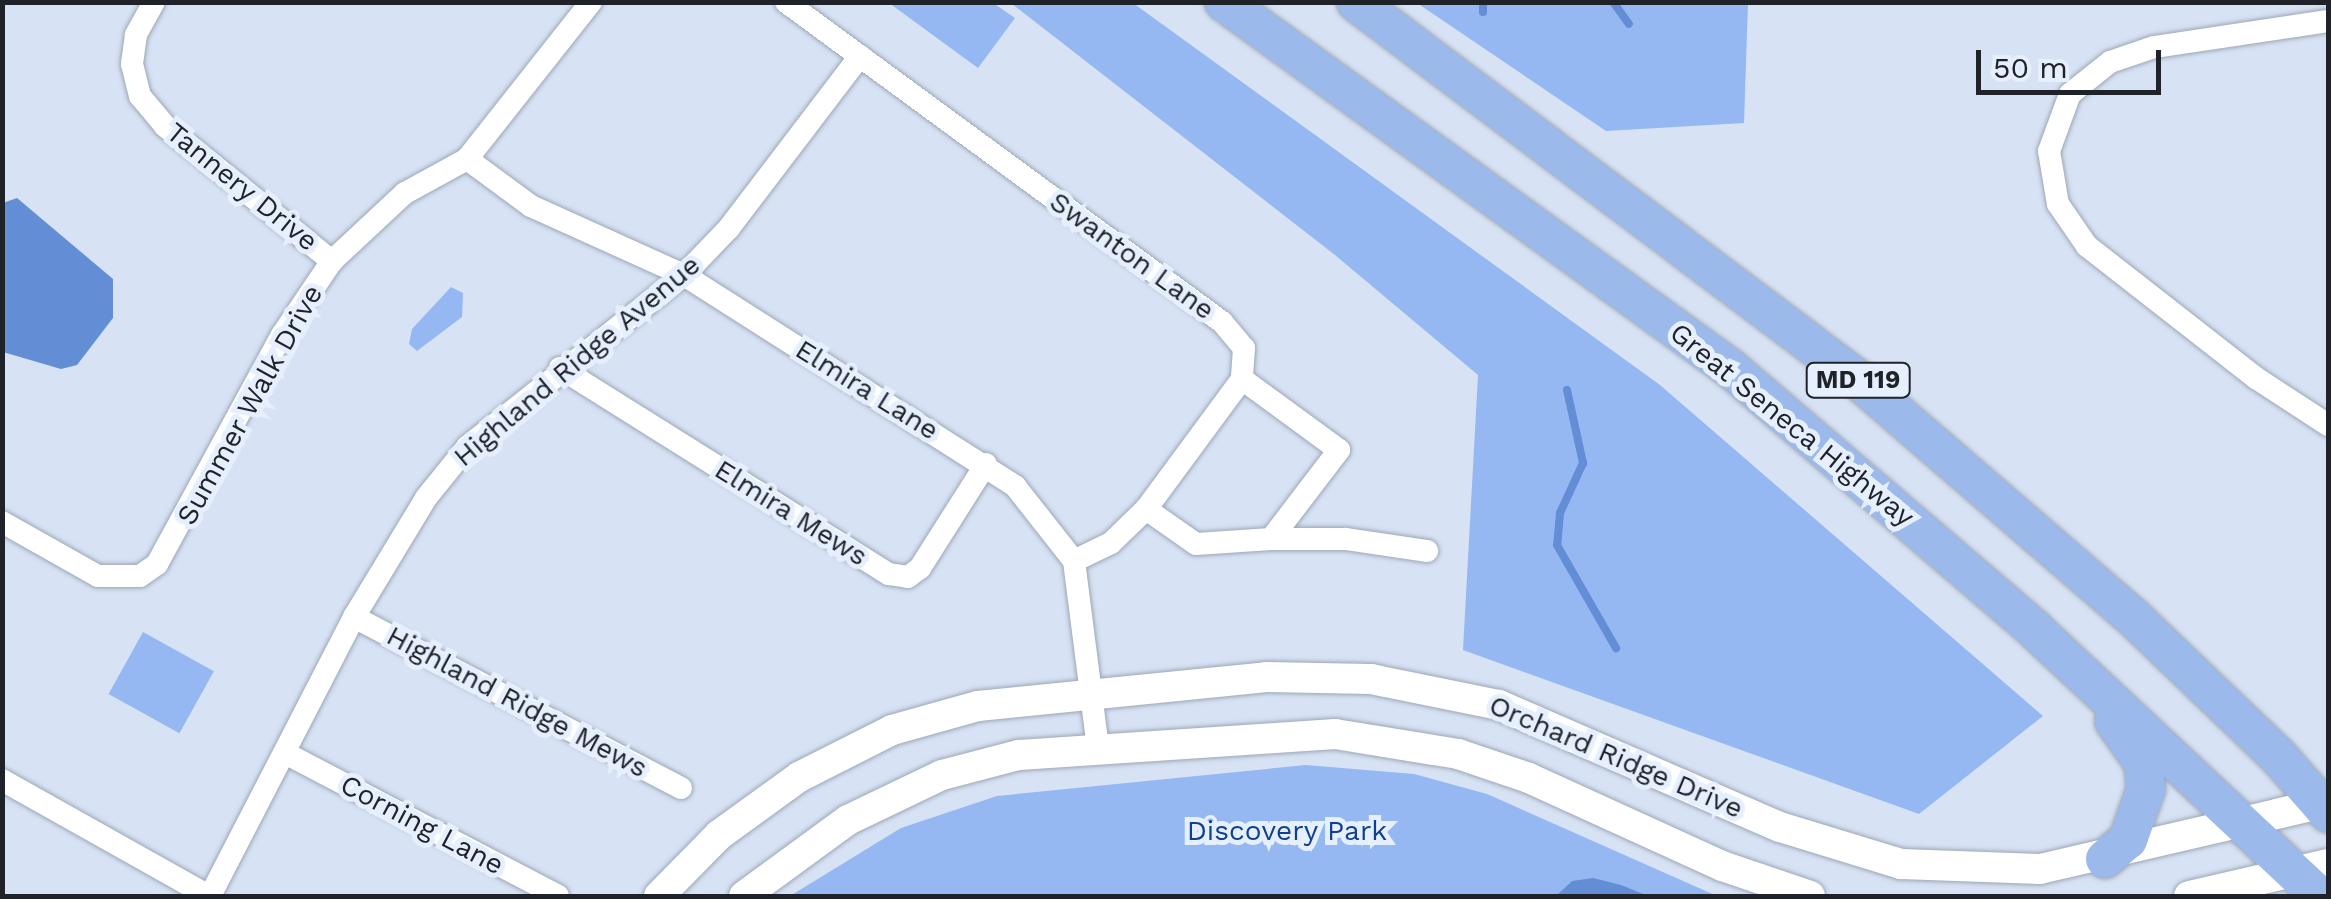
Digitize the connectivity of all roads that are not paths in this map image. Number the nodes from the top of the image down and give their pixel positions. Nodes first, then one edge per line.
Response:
1 (154, 2) edge
2 (591, 2) edge
3 (786, 2) edge
4 (1224, 2) edge
5 (1356, 2) edge
6 (2328, 21) edge
7 (860, 56) junction
8 (467, 160) junction
9 (332, 261) junction
10 (684, 276) junction
11 (560, 368) junction
12 (1242, 379) junction
13 (2328, 425) edge
14 (986, 464) junction
15 (1146, 509) junction
16 (2, 522) edge
17 (1271, 539) junction
18 (1427, 551) dead end
19 (1074, 561) junction
20 (354, 617) junction
21 (2034, 628) junction
22 (1092, 693) junction
23 (1098, 749) junction
24 (285, 753) junction
25 (2, 780) edge
26 (681, 788) dead end
27 (2326, 807) edge
28 (2244, 822) junction
29 (2105, 859) junction
30 (2315, 878) edge
31 (210, 896) edge
32 (558, 896) edge
33 (659, 896) edge
34 (744, 896) edge
35 (1810, 896) edge
36 (2189, 896) edge

1 - 9 street, Tannery Drive
2 - 8 street, Summer Walk Drive
3 - 7 street, Swanton Lane
4 - 21 main road, Great Seneca Highway / MD 119
5 - 27 main road, MD 119
6 - 13 street
7 - 10 street, Highland Ridge Avenue
7 - 12 street, Swanton Lane
8 - 9 street, Summer Walk Drive
8 - 10 street, Elmira Lane
9 - 16 street, Summer Walk Drive
10 - 11 street, Highland Ridge Avenue
10 - 14 street, Elmira Lane
11 - 14 street, Elmira Mews
11 - 20 street, Highland Ridge Avenue
12 - 15 street
12 - 17 street
14 - 19 street, Elmira Lane
15 - 17 street
15 - 19 street
17 - 18 street
19 - 22 street, Elmira Lane
20 - 24 street, Highland Ridge Avenue
20 - 26 street, Highland Ridge Mews
21 - 28 main road, Great Seneca Highway / MD 119
21 - 29 main road
22 - 23 street, Elmira Lane
22 - 29 street, Orchard Ridge Drive
22 - 33 street, Orchard Ridge Drive
23 - 34 street, Orchard Ridge Drive
23 - 35 street, Orchard Ridge Drive
24 - 31 street, Highland Ridge Avenue
24 - 32 street, Corning Lane
25 - 31 street
27 - 28 street, Orchard Ridge Drive
28 - 29 street, Orchard Ridge Drive
28 - 30 main road, Great Seneca Highway / MD 119
30 - 36 street

